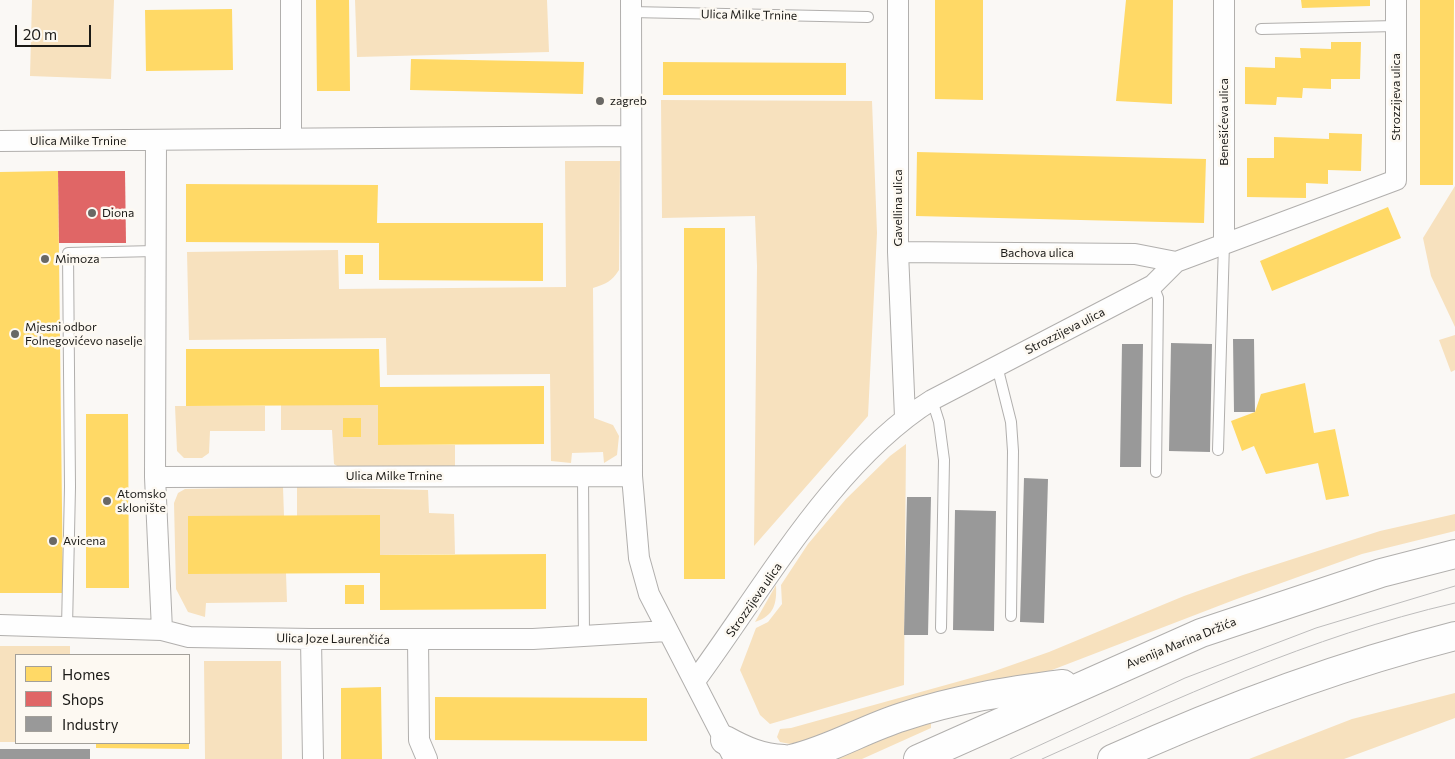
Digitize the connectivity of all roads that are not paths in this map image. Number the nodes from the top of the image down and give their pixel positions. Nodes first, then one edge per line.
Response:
1 (291, 0) edge
2 (898, 0) edge
3 (1224, 0) edge
4 (1396, 0) edge
5 (631, 6) edge
6 (868, 17) dead end
7 (1396, 26) junction
8 (1261, 29) dead end
9 (631, 136) junction
10 (291, 138) junction
11 (156, 140) junction
12 (0, 141) edge
13 (1224, 243) junction
14 (154, 251) junction
15 (898, 252) junction
16 (1176, 262) junction
17 (1153, 285) junction
18 (997, 366) junction
19 (932, 400) junction
20 (905, 417) junction
21 (1218, 450) dead end
22 (1156, 472) dead end
23 (583, 475) junction
24 (632, 476) junction
25 (155, 477) junction
26 (1455, 554) edge
27 (1011, 616) dead end
28 (0, 625) edge
29 (67, 627) junction
30 (940, 628) dead end
31 (162, 630) junction
32 (668, 631) junction
33 (1455, 636) edge
34 (584, 637) junction
35 (311, 639) junction
36 (418, 639) junction
37 (1092, 680) junction
38 (695, 681) junction
39 (729, 750) edge
40 (313, 759) edge
41 (427, 759) edge
42 (784, 759) edge
43 (791, 759) edge
44 (918, 759) edge
45 (1112, 759) edge

1 - 10 street
2 - 15 street, Gavellina ulica
3 - 13 street, Benešićeva ulica
4 - 7 street, Strozzijeva ulica
5 - 6 lane, Ulica Milke Trnine
5 - 9 street, Ulica Milke Trnine
7 - 8 lane
7 - 13 street, Strozzijeva ulica
9 - 10 street, Ulica Milke Trnine
9 - 24 street, Ulica Milke Trnine
10 - 11 street, Ulica Milke Trnine
11 - 12 street, Ulica Milke Trnine
11 - 14 street
13 - 16 street, Strozzijeva ulica
13 - 21 lane
14 - 25 street
14 - 29 lane
15 - 16 street, Bachova ulica
15 - 20 street, Gavellina ulica
16 - 17 street, Strozzijeva ulica
17 - 18 street, Strozzijeva ulica
17 - 22 lane
18 - 19 street, Strozzijeva ulica
18 - 27 lane
19 - 20 street, Strozzijeva ulica
19 - 30 lane
20 - 38 street, Strozzijeva ulica
23 - 24 street, Ulica Milke Trnine
23 - 25 street, Ulica Milke Trnine
23 - 34 lane
24 - 32 street, Ulica Milke Trnine
25 - 31 street
26 - 37 main road, Avenija Marina Držića
28 - 29 street, Ulica Joze Laurenčića
29 - 31 street, Ulica Joze Laurenčića
31 - 35 street, Ulica Joze Laurenčića
32 - 34 street, Ulica Joze Laurenčića
32 - 38 street, Ulica Milke Trnine
33 - 45 main road
34 - 36 street, Ulica Joze Laurenčića
35 - 36 street, Ulica Joze Laurenčića
35 - 40 street
36 - 41 street
37 - 43 main road
37 - 44 main road, Avenija Marina Držića
38 - 39 street, Ulica Milke Trnine
39 - 42 main road

